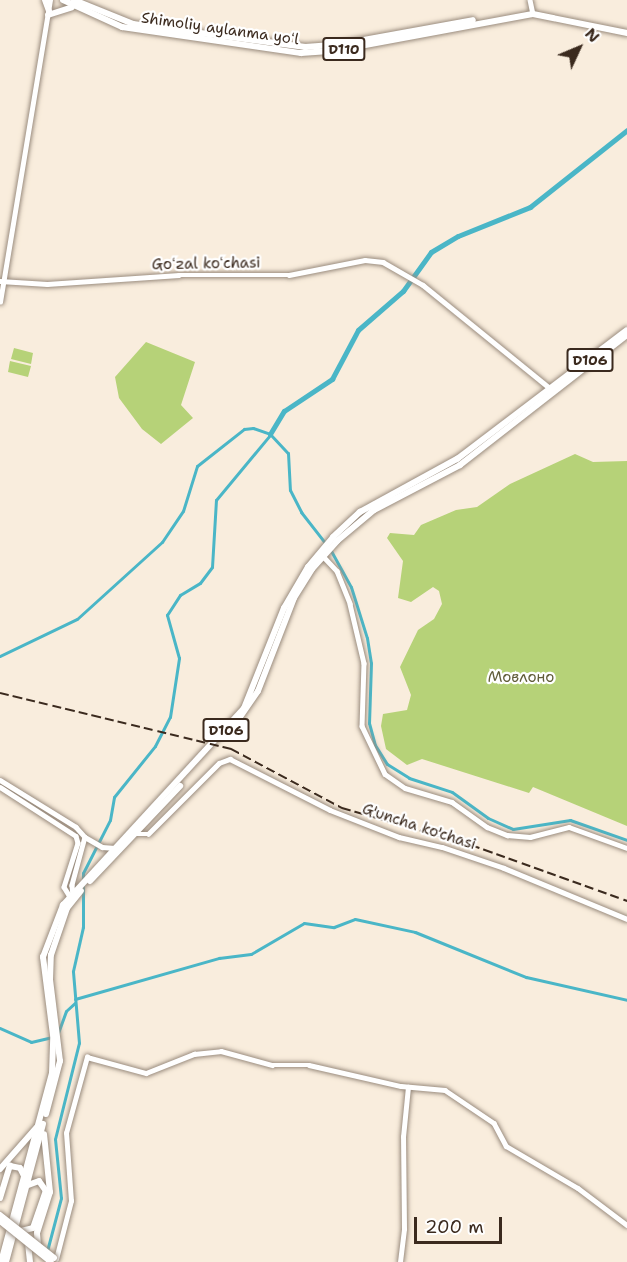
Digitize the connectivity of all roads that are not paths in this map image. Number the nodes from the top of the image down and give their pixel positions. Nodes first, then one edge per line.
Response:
1 (45, 0) edge
2 (50, 0) edge
3 (63, 0) edge
4 (530, 0) edge
5 (74, 3) edge
6 (533, 12) junction
7 (48, 13) junction
8 (627, 31) edge
9 (2, 281) edge
10 (0, 302) edge
11 (627, 330) edge
12 (627, 335) edge
13 (554, 391) junction
14 (321, 553) junction
15 (0, 780) edge
16 (0, 787) edge
17 (132, 833) junction
18 (85, 837) junction
19 (115, 848) junction
20 (627, 848) edge
21 (88, 880) junction
22 (64, 887) junction
23 (74, 895) junction
24 (63, 905) junction
25 (627, 919) edge
26 (56, 1038) junction
27 (408, 1087) junction
28 (43, 1117) junction
29 (0, 1169) edge
30 (26, 1182) junction
31 (0, 1198) edge
32 (0, 1209) edge
33 (2, 1220) edge
34 (627, 1225) edge
35 (21, 1231) junction
36 (27, 1243) junction
37 (38, 1245) junction
38 (55, 1260) edge
39 (1, 1262) edge
40 (6, 1262) edge
41 (30, 1262) edge
42 (400, 1262) edge

1 - 7 main road
2 - 7 street
3 - 5 main road, Shimoliy aylanma yoʻl / D110
4 - 6 street
5 - 6 main road, Shimoliy aylanma yoʻl / D110
5 - 7 main road
6 - 8 main road, Shimoliy aylanma yoʻl / D110
7 - 9 street
9 - 10 street
9 - 13 street, Goʻzal koʻchasi
11 - 13 main road, D106
12 - 13 main road, D106
13 - 14 main road, D106
14 - 17 main road, D106
14 - 20 street
15 - 18 street
16 - 22 street
17 - 19 main road, D106
17 - 21 main road, D106
17 - 25 street, G'uncha ko'chasi
18 - 19 street
18 - 23 street
19 - 21 main road, D106
21 - 23 main road, D106
22 - 23 street
22 - 24 street
23 - 24 main road, D106
23 - 26 main road, D106
24 - 26 main road, D106
26 - 28 main road, D106
27 - 34 street
27 - 38 street
27 - 42 street
28 - 29 main road
28 - 30 main road, D106
28 - 37 main road
30 - 31 main road
30 - 35 main road
30 - 39 main road, D106
30 - 40 main road, D106
32 - 33 main road
33 - 35 main road, bridge
33 - 36 main road, bridge
35 - 37 main road, bridge
36 - 38 main road, bridge
36 - 41 main road
37 - 38 main road, bridge

